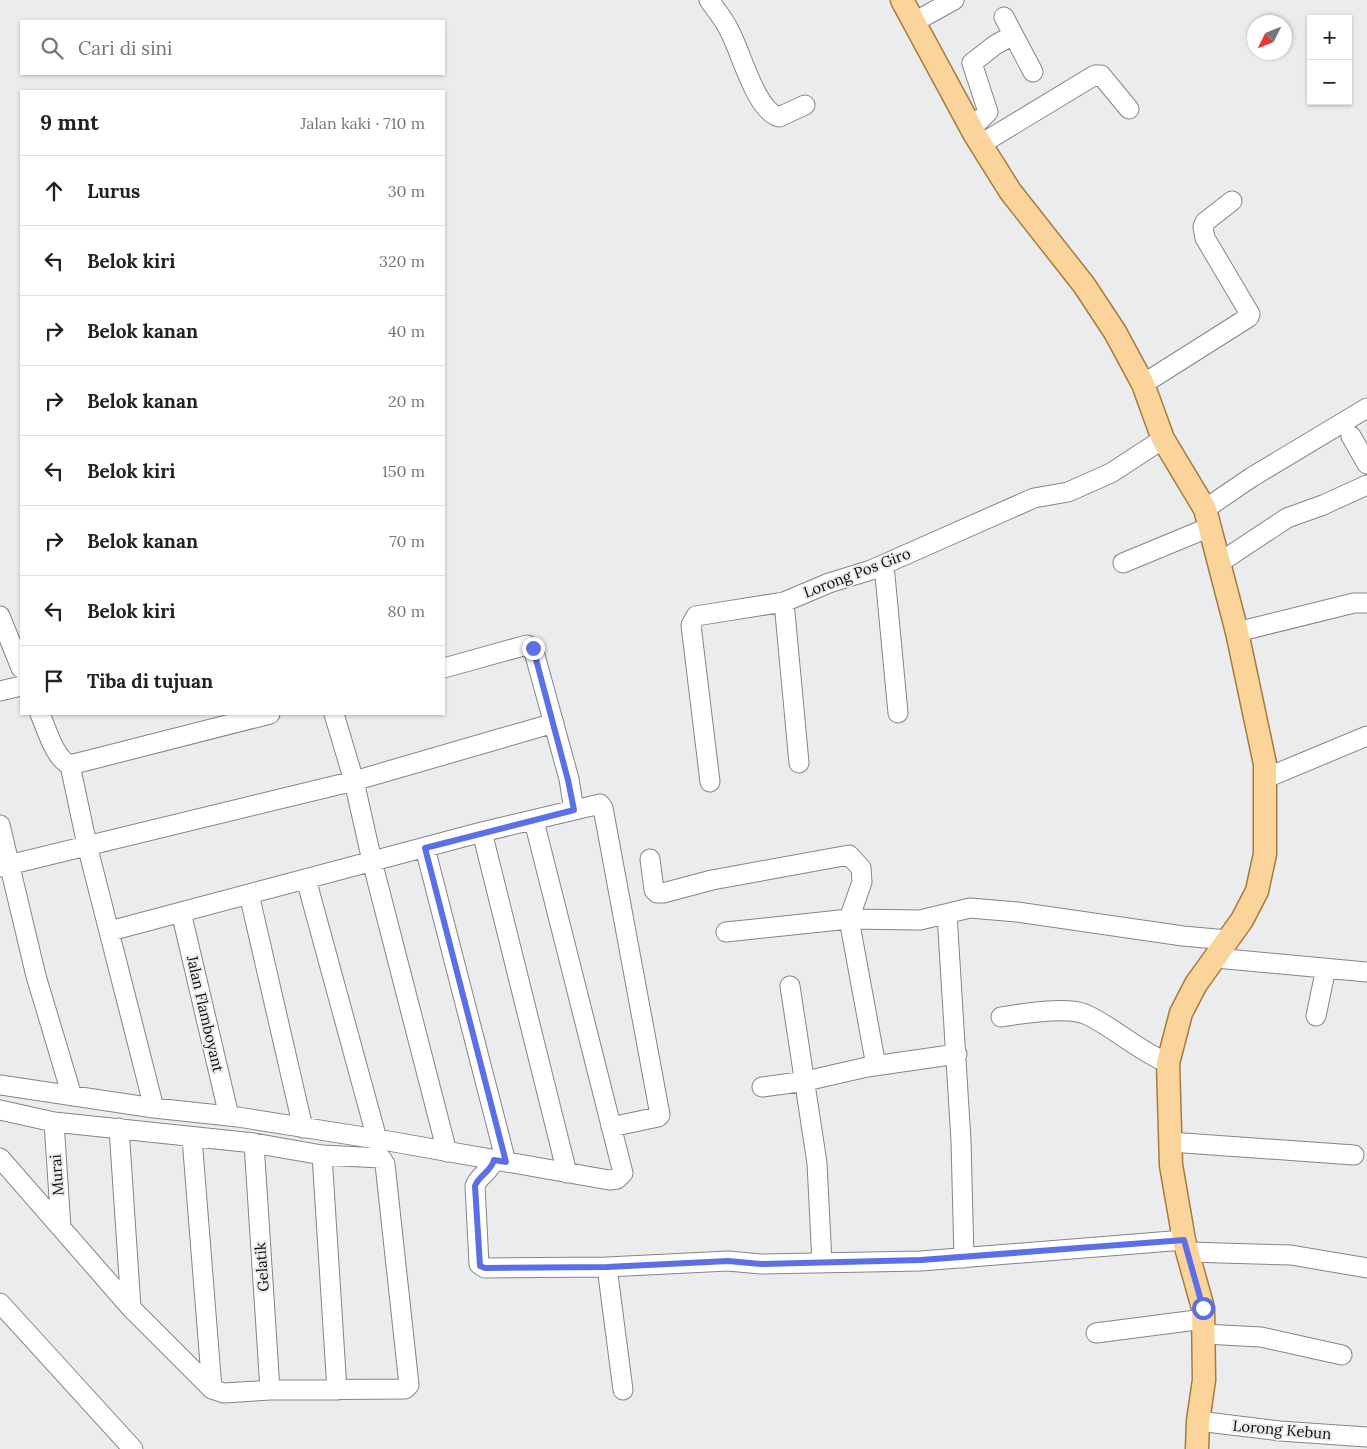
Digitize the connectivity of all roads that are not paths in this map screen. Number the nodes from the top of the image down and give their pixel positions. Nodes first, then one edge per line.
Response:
1 (710, 0) edge
2 (902, 0) edge
3 (954, 0) edge
4 (1004, 17) dead end
5 (914, 22) junction
6 (1013, 35) junction
7 (1033, 72) dead end
8 (805, 106) dead end
9 (1129, 109) dead end
10 (977, 136) junction
11 (1232, 201) dead end
12 (1143, 384) junction
13 (1367, 408) edge
14 (1352, 436) dead end
15 (1163, 439) junction
16 (1367, 464) edge
17 (1367, 485) edge
18 (1208, 518) junction
19 (1123, 563) dead end
20 (1219, 563) junction
21 (884, 565) junction
22 (784, 602) junction
23 (1367, 603) edge
24 (0, 616) edge
25 (1237, 632) junction
26 (20, 666) edge
27 (445, 668) edge
28 (20, 686) edge
29 (0, 691) edge
30 (898, 713) dead end
31 (40, 715) edge
32 (266, 715) edge
33 (334, 715) edge
34 (554, 723) junction
35 (1367, 736) edge
36 (799, 763) dead end
37 (70, 765) junction
38 (1266, 778) junction
39 (354, 781) junction
40 (710, 782) dead end
41 (574, 810) junction
42 (534, 821) junction
43 (0, 824) edge
44 (482, 832) junction
45 (86, 844) junction
46 (425, 848) junction
47 (650, 859) dead end
48 (372, 861) junction
49 (5, 865) edge
50 (306, 879) junction
51 (249, 894) junction
52 (181, 912) junction
53 (947, 914) junction
54 (849, 919) junction
55 (110, 932) junction
56 (726, 932) dead end
57 (1221, 949) junction
58 (1326, 968) junction
59 (1367, 972) edge
60 (790, 986) dead end
61 (1316, 1016) dead end
62 (1001, 1017) dead end
63 (956, 1054) junction
64 (1168, 1063) junction
65 (876, 1066) junction
66 (806, 1081) junction
67 (0, 1085) edge
68 (762, 1087) dead end
69 (72, 1096) junction
70 (154, 1108) junction
71 (0, 1110) edge
72 (229, 1116) junction
73 (54, 1122) junction
74 (611, 1127) junction
75 (119, 1128) junction
76 (302, 1128) junction
77 (192, 1138) junction
78 (377, 1139) junction
79 (1170, 1142) junction
80 (254, 1144) junction
81 (447, 1152) junction
82 (322, 1155) junction
83 (1354, 1155) dead end
84 (0, 1158) edge
85 (500, 1161) junction
86 (567, 1173) junction
87 (61, 1228) junction
88 (1186, 1246) junction
89 (964, 1258) junction
90 (822, 1262) junction
91 (607, 1267) junction
92 (1367, 1268) edge
93 (0, 1303) edge
94 (132, 1308) junction
95 (1204, 1327) junction
96 (1096, 1333) dead end
97 (1342, 1354) dead end
98 (212, 1389) junction
99 (270, 1390) junction
100 (338, 1390) junction
101 (623, 1390) dead end
102 (1198, 1421) junction
103 (1367, 1437) edge
104 (1344, 1442) edge
105 (132, 1449) edge
106 (1196, 1449) edge

1 - 8 street
2 - 5 main road
3 - 5 street
4 - 6 street
5 - 10 main road
6 - 7 street
6 - 10 street
9 - 10 street
10 - 12 main road
11 - 12 street
12 - 15 main road
13 - 18 street
14 - 16 street
15 - 18 main road
15 - 21 street, Lorong Pos Giro
17 - 20 street
18 - 19 street
18 - 20 main road
20 - 25 main road
21 - 22 street, Lorong Pos Giro
21 - 30 street
22 - 36 street
22 - 40 street, Lorong Pos Giro
23 - 25 street
24 - 26 street
25 - 38 main road
27 - 34 street
28 - 29 street
31 - 37 street
32 - 37 street
33 - 39 street
34 - 39 street
34 - 41 street
35 - 38 street
37 - 45 street
38 - 57 main road
39 - 45 street
39 - 48 street
41 - 42 street
41 - 74 street
42 - 44 street
42 - 74 street
43 - 49 street
44 - 46 street
44 - 86 street
45 - 49 street
45 - 55 street
46 - 48 street
46 - 85 street
47 - 54 street
48 - 50 street
48 - 81 street
49 - 69 street
50 - 51 street
50 - 78 street
51 - 52 street
51 - 76 street
52 - 55 street
52 - 72 street, Jalan Flamboyant
53 - 54 street
53 - 57 street
53 - 63 street
54 - 56 street
54 - 65 street
55 - 70 street
57 - 58 street
57 - 64 main road
58 - 59 street
58 - 61 street
60 - 66 street
62 - 64 street
63 - 65 street
63 - 89 street
64 - 79 main road
65 - 66 street
66 - 68 street
66 - 90 street
67 - 69 street
69 - 70 street
70 - 72 street
71 - 73 street
72 - 76 street
73 - 75 street
73 - 87 street, Murai
74 - 86 street
75 - 77 street
75 - 94 street
76 - 78 street
77 - 80 street
77 - 98 street
78 - 81 street
79 - 83 street
79 - 88 main road
80 - 82 street
80 - 99 street, Gelatik
81 - 85 street
82 - 100 street
82 - 100 street
84 - 87 street
85 - 86 street
85 - 91 street
87 - 94 street
88 - 89 street
88 - 92 street
88 - 95 main road
89 - 90 street
90 - 91 street
91 - 101 street
93 - 105 street
94 - 98 street
95 - 96 street
95 - 97 street
95 - 102 main road
98 - 99 street
99 - 100 street
102 - 104 street, Lorong Kebun
102 - 106 main road
103 - 104 street, Lorong Kebun

